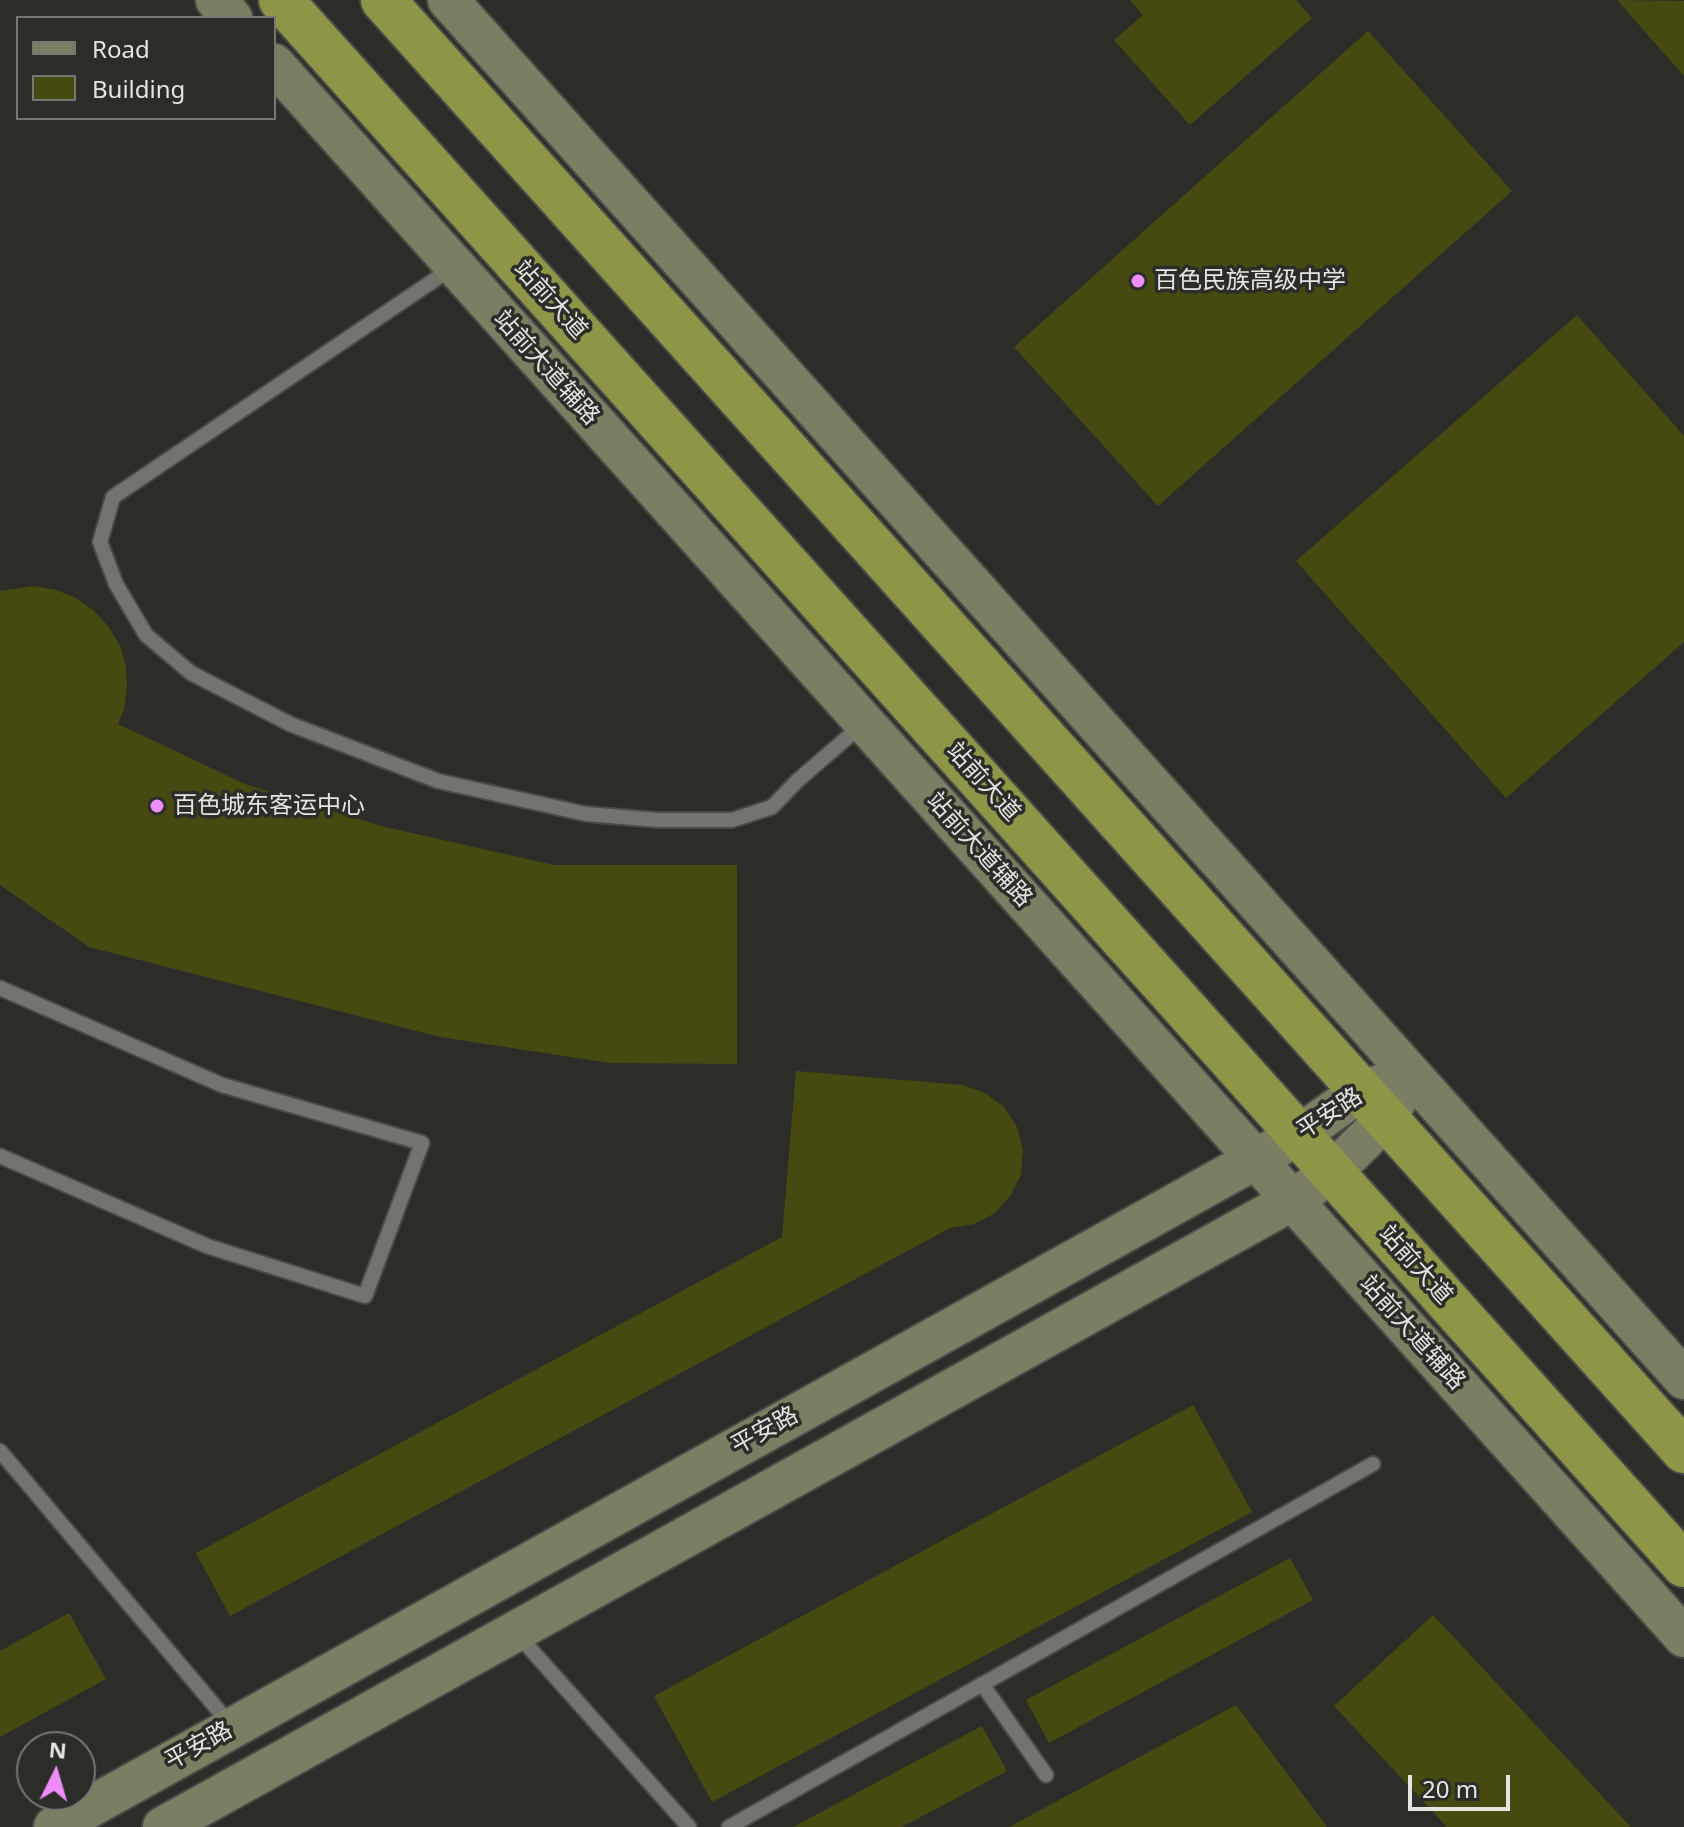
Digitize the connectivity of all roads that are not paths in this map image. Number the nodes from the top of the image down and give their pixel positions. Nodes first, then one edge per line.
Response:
1 (216, 0) edge
2 (281, 0) edge
3 (383, 0) edge
4 (448, 0) edge
5 (230, 16) edge
6 (276, 66) edge
7 (455, 266) junction
8 (864, 723) junction
9 (0, 988) edge
10 (1411, 1074) junction
11 (1374, 1105) junction
12 (1299, 1135) junction
13 (0, 1156) edge
14 (1255, 1159) junction
15 (1332, 1172) junction
16 (1293, 1200) junction
17 (1684, 1379) edge
18 (0, 1451) edge
19 (1684, 1451) edge
20 (1373, 1464) dead end
21 (1684, 1565) edge
22 (515, 1631) junction
23 (1684, 1637) edge
24 (982, 1684) junction
25 (233, 1727) junction
26 (1046, 1775) dead end
27 (54, 1827) edge
28 (163, 1827) edge
29 (689, 1827) edge
30 (729, 1827) edge

1 - 5 street
2 - 12 highway, 站前大道
3 - 11 highway
4 - 10 street
6 - 7 street, 站前大道辅路
7 - 8 street, 站前大道辅路
7 - 8 lane
8 - 14 street, 站前大道辅路
9 - 13 lane
10 - 11 street, 平安路
10 - 17 street
11 - 12 street, 平安路
11 - 15 street, 平安路
11 - 19 highway
12 - 14 street, 平安路
12 - 15 highway, 站前大道
14 - 16 street, 站前大道辅路
14 - 25 street, 平安路
15 - 16 street, 平安路
15 - 21 highway, 站前大道
16 - 22 street, 平安路
16 - 23 street, 站前大道辅路
18 - 25 lane
20 - 24 lane
22 - 28 street, 平安路
22 - 29 lane
24 - 26 lane
24 - 30 lane
25 - 27 street, 平安路

